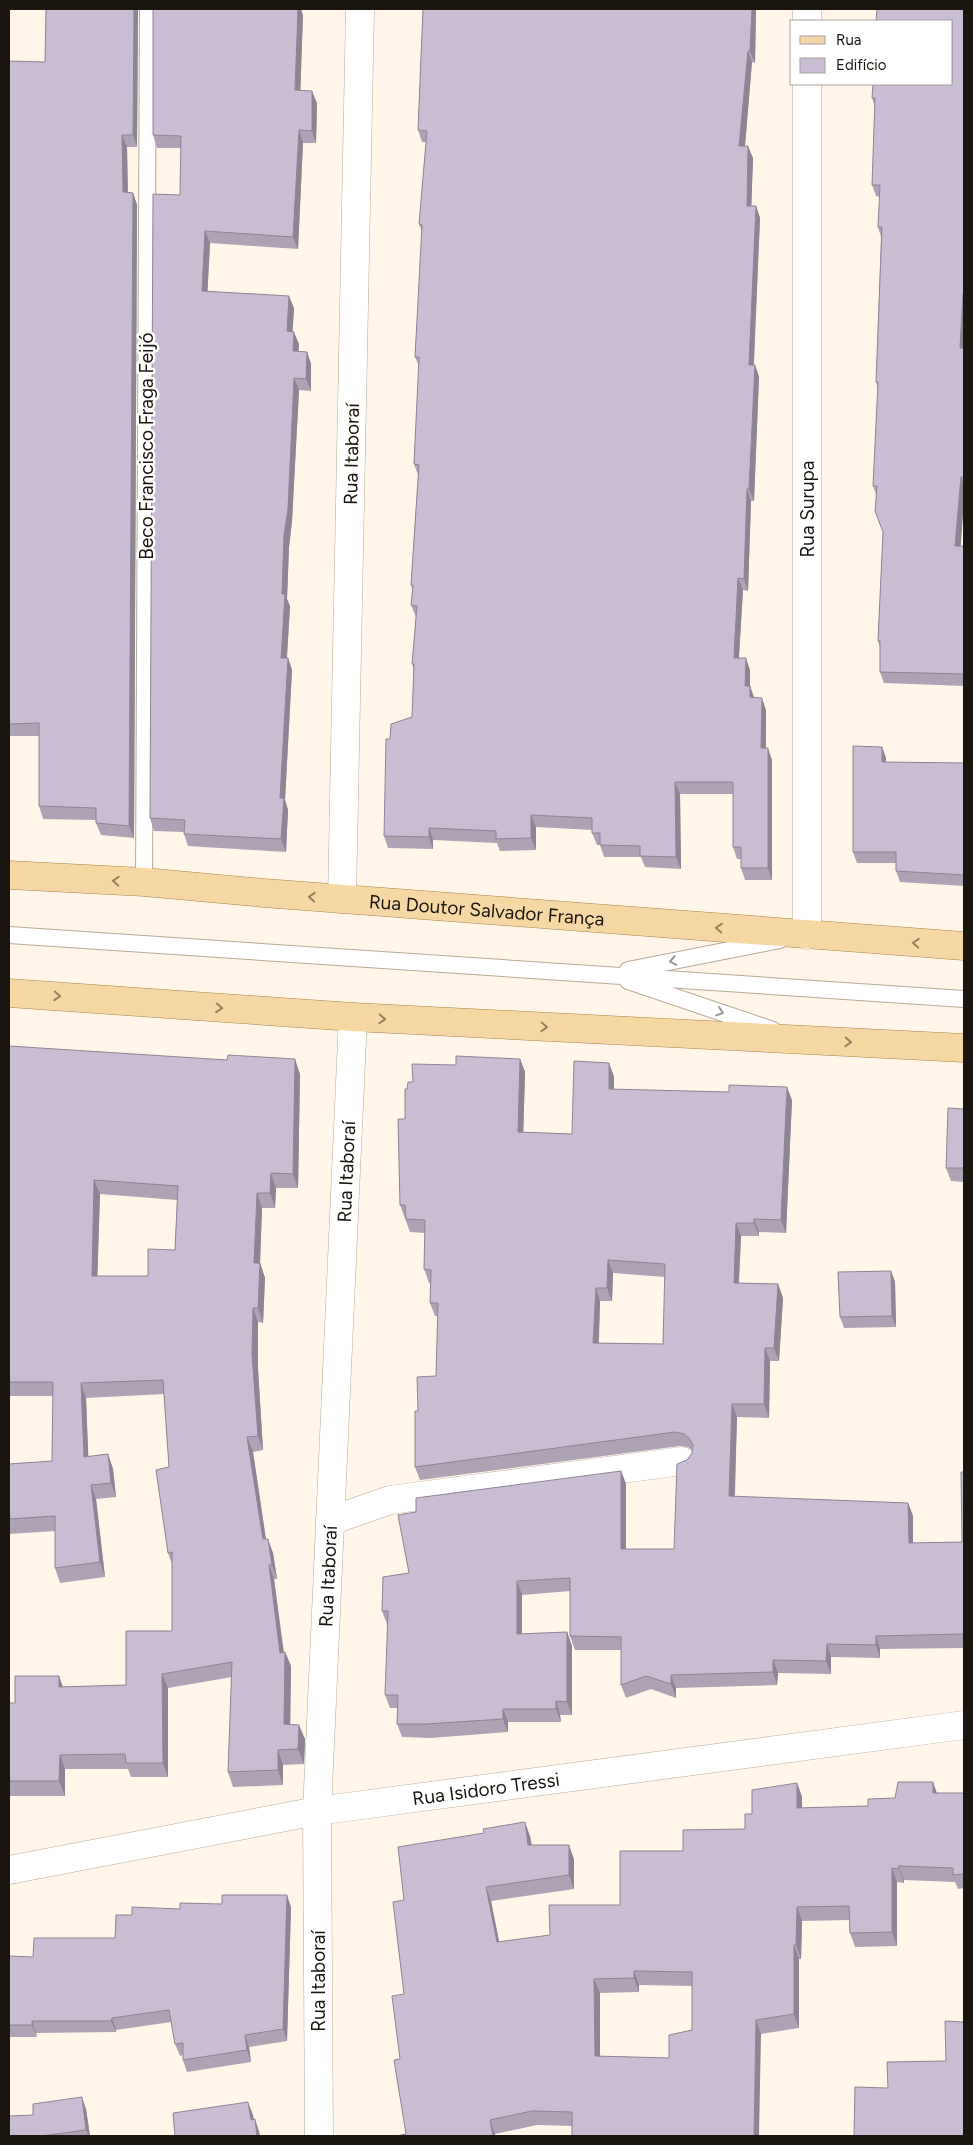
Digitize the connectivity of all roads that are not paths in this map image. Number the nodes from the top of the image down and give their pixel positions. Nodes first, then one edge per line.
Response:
1 (148, 9) edge
2 (360, 9) edge
3 (807, 85) edge
4 (9, 875) edge
5 (144, 882) junction
6 (342, 899) junction
7 (9, 935) edge
8 (807, 935) junction
9 (964, 946) edge
10 (607, 974) junction
11 (9, 993) edge
12 (964, 999) edge
13 (352, 1017) junction
14 (799, 1039) junction
15 (964, 1048) edge
16 (682, 1461) edge
17 (330, 1521) junction
18 (964, 1725) edge
19 (317, 1811) junction
20 (9, 1870) edge
21 (319, 2136) edge

1 - 5 lane, Beco Francisco Fraga Feijó
2 - 6 street, Rua Itaboraí
3 - 8 street, Rua Surupa
5 -> 4 main road, Rua Doutor Salvador França
6 -> 5 main road, Rua Doutor Salvador França
8 -> 6 main road, Rua Doutor Salvador França
7 - 10 lane
9 -> 8 main road, Rua Doutor Salvador França
8 -> 10 lane
10 - 12 lane
10 -> 14 lane
11 -> 13 main road
13 -> 14 main road
13 - 17 street, Rua Itaboraí
14 -> 15 main road
16 - 17 street
17 - 19 street, Rua Itaboraí
18 - 19 street, Rua Isidoro Tressi
19 - 20 street, Rua Isidoro Tressi
19 - 21 street, Rua Itaboraí

